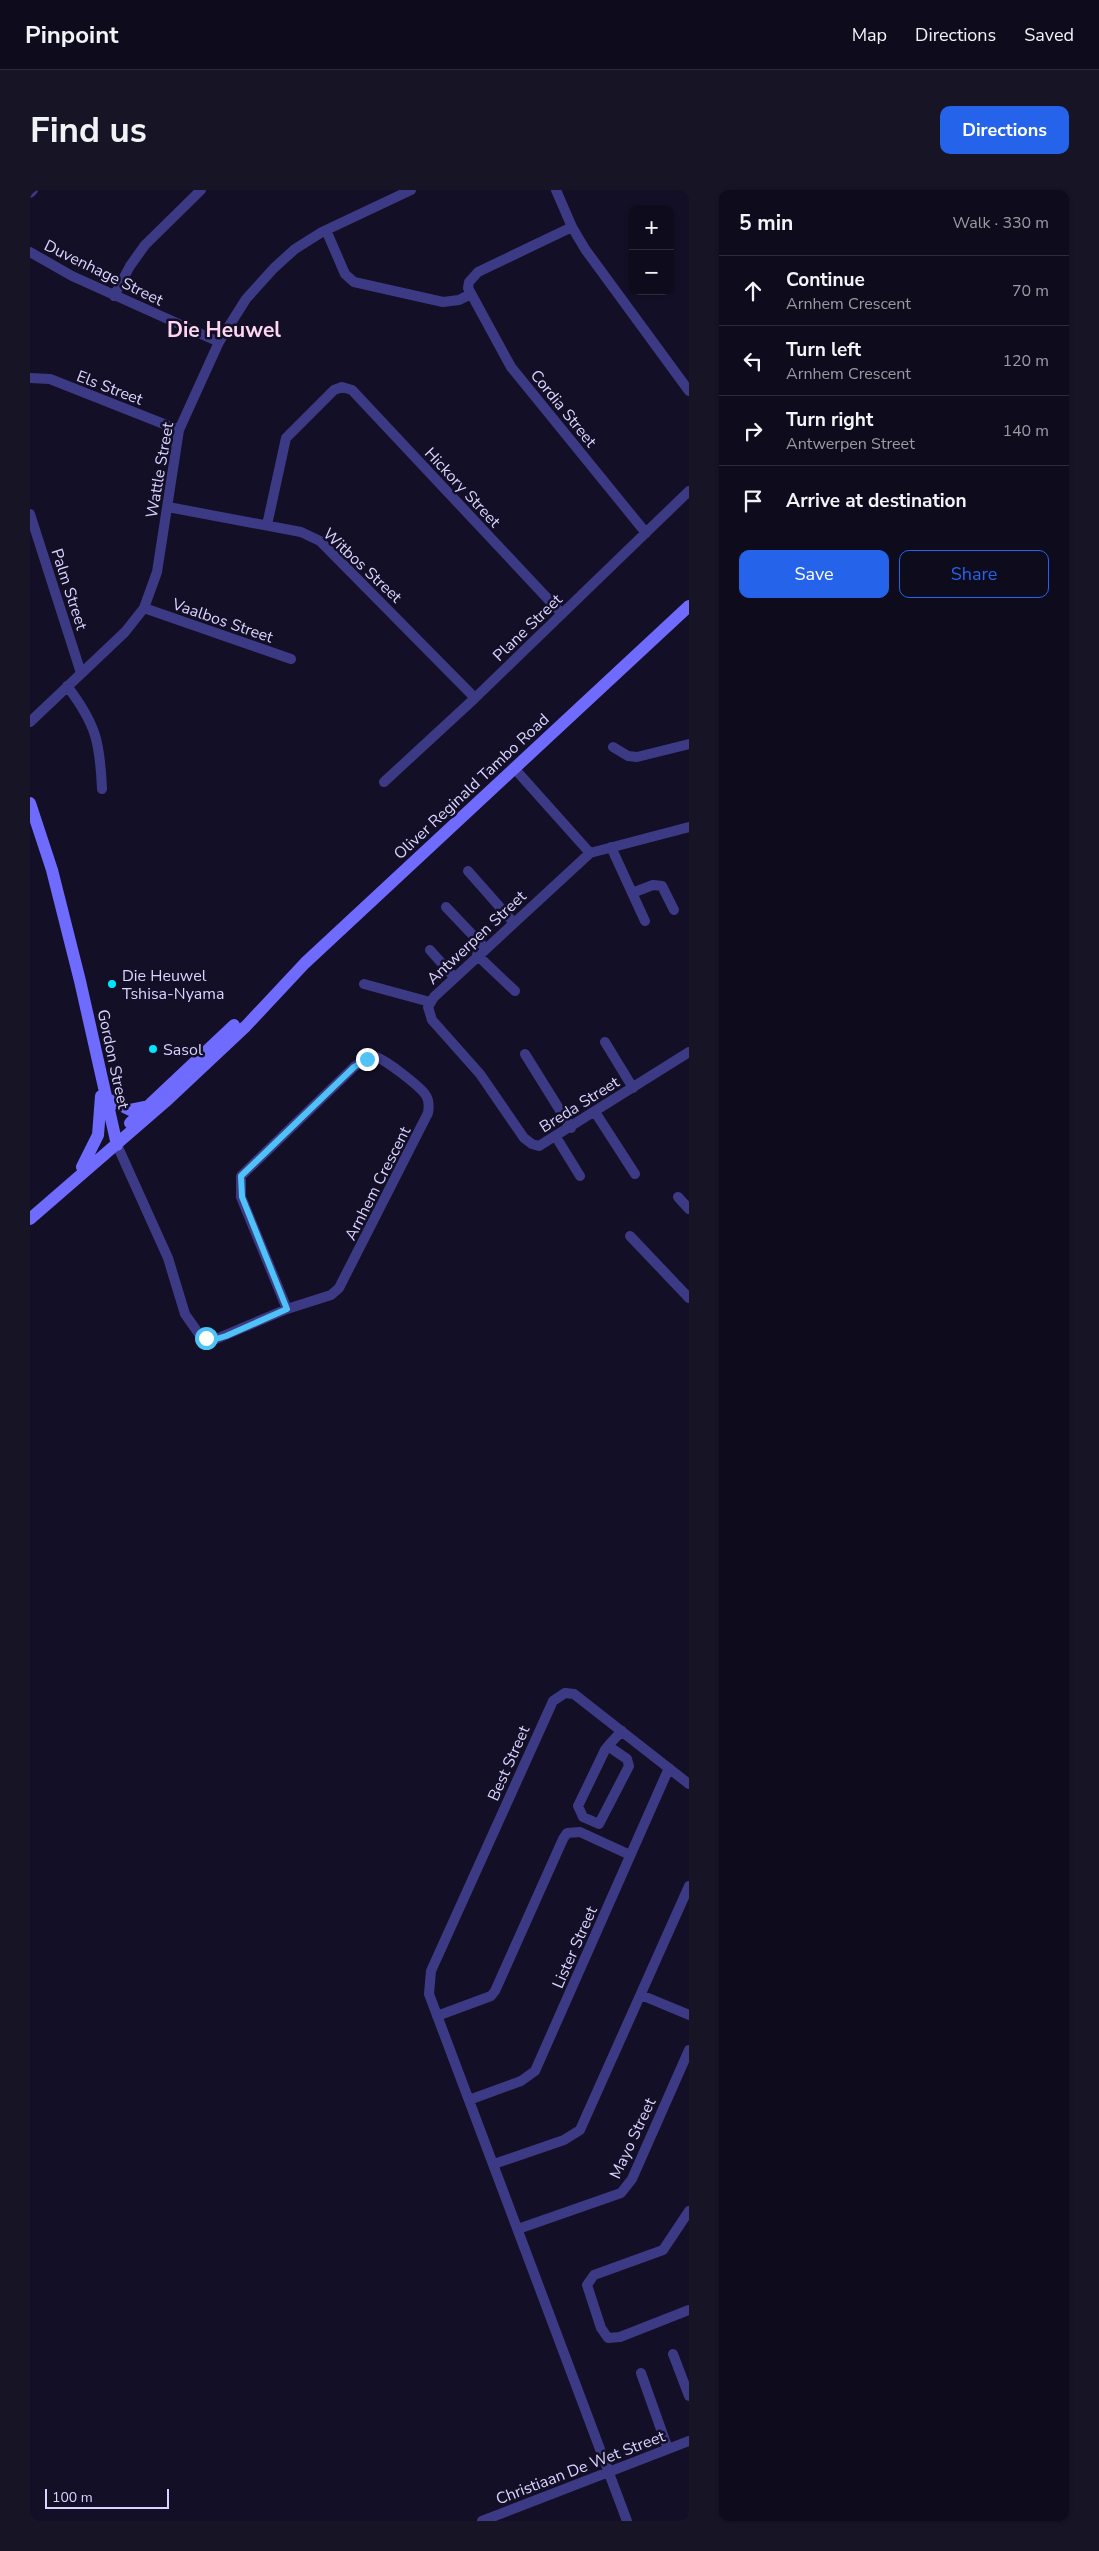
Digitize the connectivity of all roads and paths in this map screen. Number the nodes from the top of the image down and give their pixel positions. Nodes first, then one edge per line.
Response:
1 (33, 190) edge
2 (202, 190) edge
3 (384, 190) edge
4 (410, 190) edge
5 (556, 190) edge
6 (30, 193) edge
7 (390, 199) junction
8 (572, 227) junction
9 (326, 230) junction
10 (30, 252) edge
11 (471, 294) junction
12 (114, 296) junction
13 (219, 342) junction
14 (30, 378) edge
15 (689, 391) edge
16 (179, 430) junction
17 (689, 491) edge
18 (168, 507) junction
19 (30, 514) edge
20 (268, 525) junction
21 (646, 533) junction
22 (689, 606) edge
23 (144, 608) junction
24 (562, 614) junction
25 (291, 660) dead end
26 (81, 672) junction
27 (68, 686) junction
28 (475, 698) junction
29 (30, 722) edge
30 (689, 744) edge
31 (613, 747) dead end
32 (514, 768) junction
33 (384, 782) dead end
34 (102, 788) dead end
35 (30, 803) edge
36 (689, 827) edge
37 (611, 847) junction
38 (590, 853) junction
39 (468, 871) dead end
40 (632, 892) junction
41 (446, 907) dead end
42 (674, 910) dead end
43 (646, 921) dead end
44 (512, 922) junction
45 (430, 950) dead end
46 (481, 952) junction
47 (454, 977) junction
48 (364, 984) dead end
49 (515, 991) dead end
50 (276, 992) junction
51 (430, 1002) junction
52 (605, 1042) dead end
53 (689, 1052) edge
54 (525, 1054) dead end
55 (480, 1074) joint
56 (102, 1076) junction
57 (633, 1088) junction
58 (106, 1098) junction
59 (146, 1107) junction
60 (595, 1112) junction
61 (570, 1128) junction
62 (556, 1137) junction
63 (116, 1141) junction
64 (635, 1174) dead end
65 (580, 1176) dead end
66 (71, 1181) junction
67 (678, 1197) dead end
68 (689, 1210) edge
69 (30, 1219) edge
70 (630, 1236) dead end
71 (689, 1298) edge
72 (287, 1309) junction
73 (206, 1338) joint
74 (622, 1731) junction
75 (608, 1746) junction
76 (669, 1768) junction
77 (689, 1784) edge
78 (630, 1855) junction
79 (689, 1886) edge
80 (641, 1995) junction
81 (689, 2015) edge
82 (438, 2016) junction
83 (689, 2050) edge
84 (469, 2100) junction
85 (494, 2164) junction
86 (689, 2211) edge
87 (518, 2229) junction
88 (689, 2310) edge
89 (673, 2354) dead end
90 (641, 2373) dead end
91 (689, 2396) edge
92 (689, 2441) edge
93 (668, 2449) junction
94 (611, 2472) junction
95 (482, 2521) edge
96 (627, 2521) edge

1 - 6 street
2 - 12 street
3 - 7 street
4 - 7 street, Wattle Street
5 - 8 street
7 - 9 street, Wattle Street
8 - 11 street
8 - 15 street
9 - 11 street
9 - 13 street, Wattle Street
10 - 12 street, Duvenhage Street
11 - 21 street, Cordia Street
12 - 13 street, Duvenhage Street
13 - 16 street, Wattle Street
14 - 16 street, Els Street
16 - 18 street, Wattle Street
17 - 21 street, Plane Street
18 - 20 street, Witbos Street
18 - 23 street, Wattle Street
19 - 26 street, Palm Street
20 - 24 street, Hickory Street
20 - 28 street, Witbos Street
21 - 24 street, Plane Street
22 - 32 main road, Oliver Reginald Tambo Road
23 - 25 street, Vaalbos Street
23 - 26 street, Wattle Street
24 - 28 street, Plane Street
26 - 27 street, Wattle Street
27 - 29 street, Wattle Street
27 - 34 street
28 - 33 street, Plane Street
30 - 31 street
32 - 38 street
32 - 50 main road, Oliver Reginald Tambo Road
35 - 56 main road, Gordon Street
36 - 37 street
37 - 38 street
37 - 40 street
38 - 44 street, Antwerpen Street
39 - 44 street
40 - 42 street
40 - 43 street
41 - 46 street
44 - 46 street, Antwerpen Street
45 - 47 street
46 - 47 street, Antwerpen Street
46 - 49 street
47 - 51 street, Antwerpen Street
48 - 51 street
50 - 59 main road, Oliver Reginald Tambo Road
50 - 63 main road, Oliver Reginald Tambo Road
51 - 55 street, Antwerpen Street
52 - 57 street
53 - 57 street, Breda Street
54 - 61 street
55 - 62 street, Breda Street
56 - 58 main road, Gordon Street
56 - 66 main road
57 - 60 street, Breda Street
58 - 59 main road
58 - 63 main road, Gordon Street
59 - 63 main road, Oliver Reginald Tambo Road
60 - 61 street, Breda Street
60 - 64 street
61 - 62 street, Breda Street
62 - 65 street
63 - 66 main road, Oliver Reginald Tambo Road
63 - 73 street, Gordon Street
66 - 69 main road, Oliver Reginald Tambo Road
67 - 68 street
70 - 71 street
72 - 72 street, Arnhem Crescent
72 - 73 street, Arnhem Crescent
74 - 75 street
74 - 76 street, Best Street
74 - 82 street, Best Street
75 - 75 street
76 - 77 street, Best Street
76 - 78 street, Lister Street
78 - 82 street
78 - 84 street, Lister Street
79 - 80 street
80 - 81 street
80 - 85 street
82 - 84 street
83 - 87 street, Mayo Street
84 - 85 street
85 - 87 street
86 - 88 street
87 - 94 street
89 - 91 street
90 - 93 street
92 - 93 street, Christiaan De Wet Street
93 - 94 street, Christiaan De Wet Street
94 - 95 street, Christiaan De Wet Street
94 - 96 street

